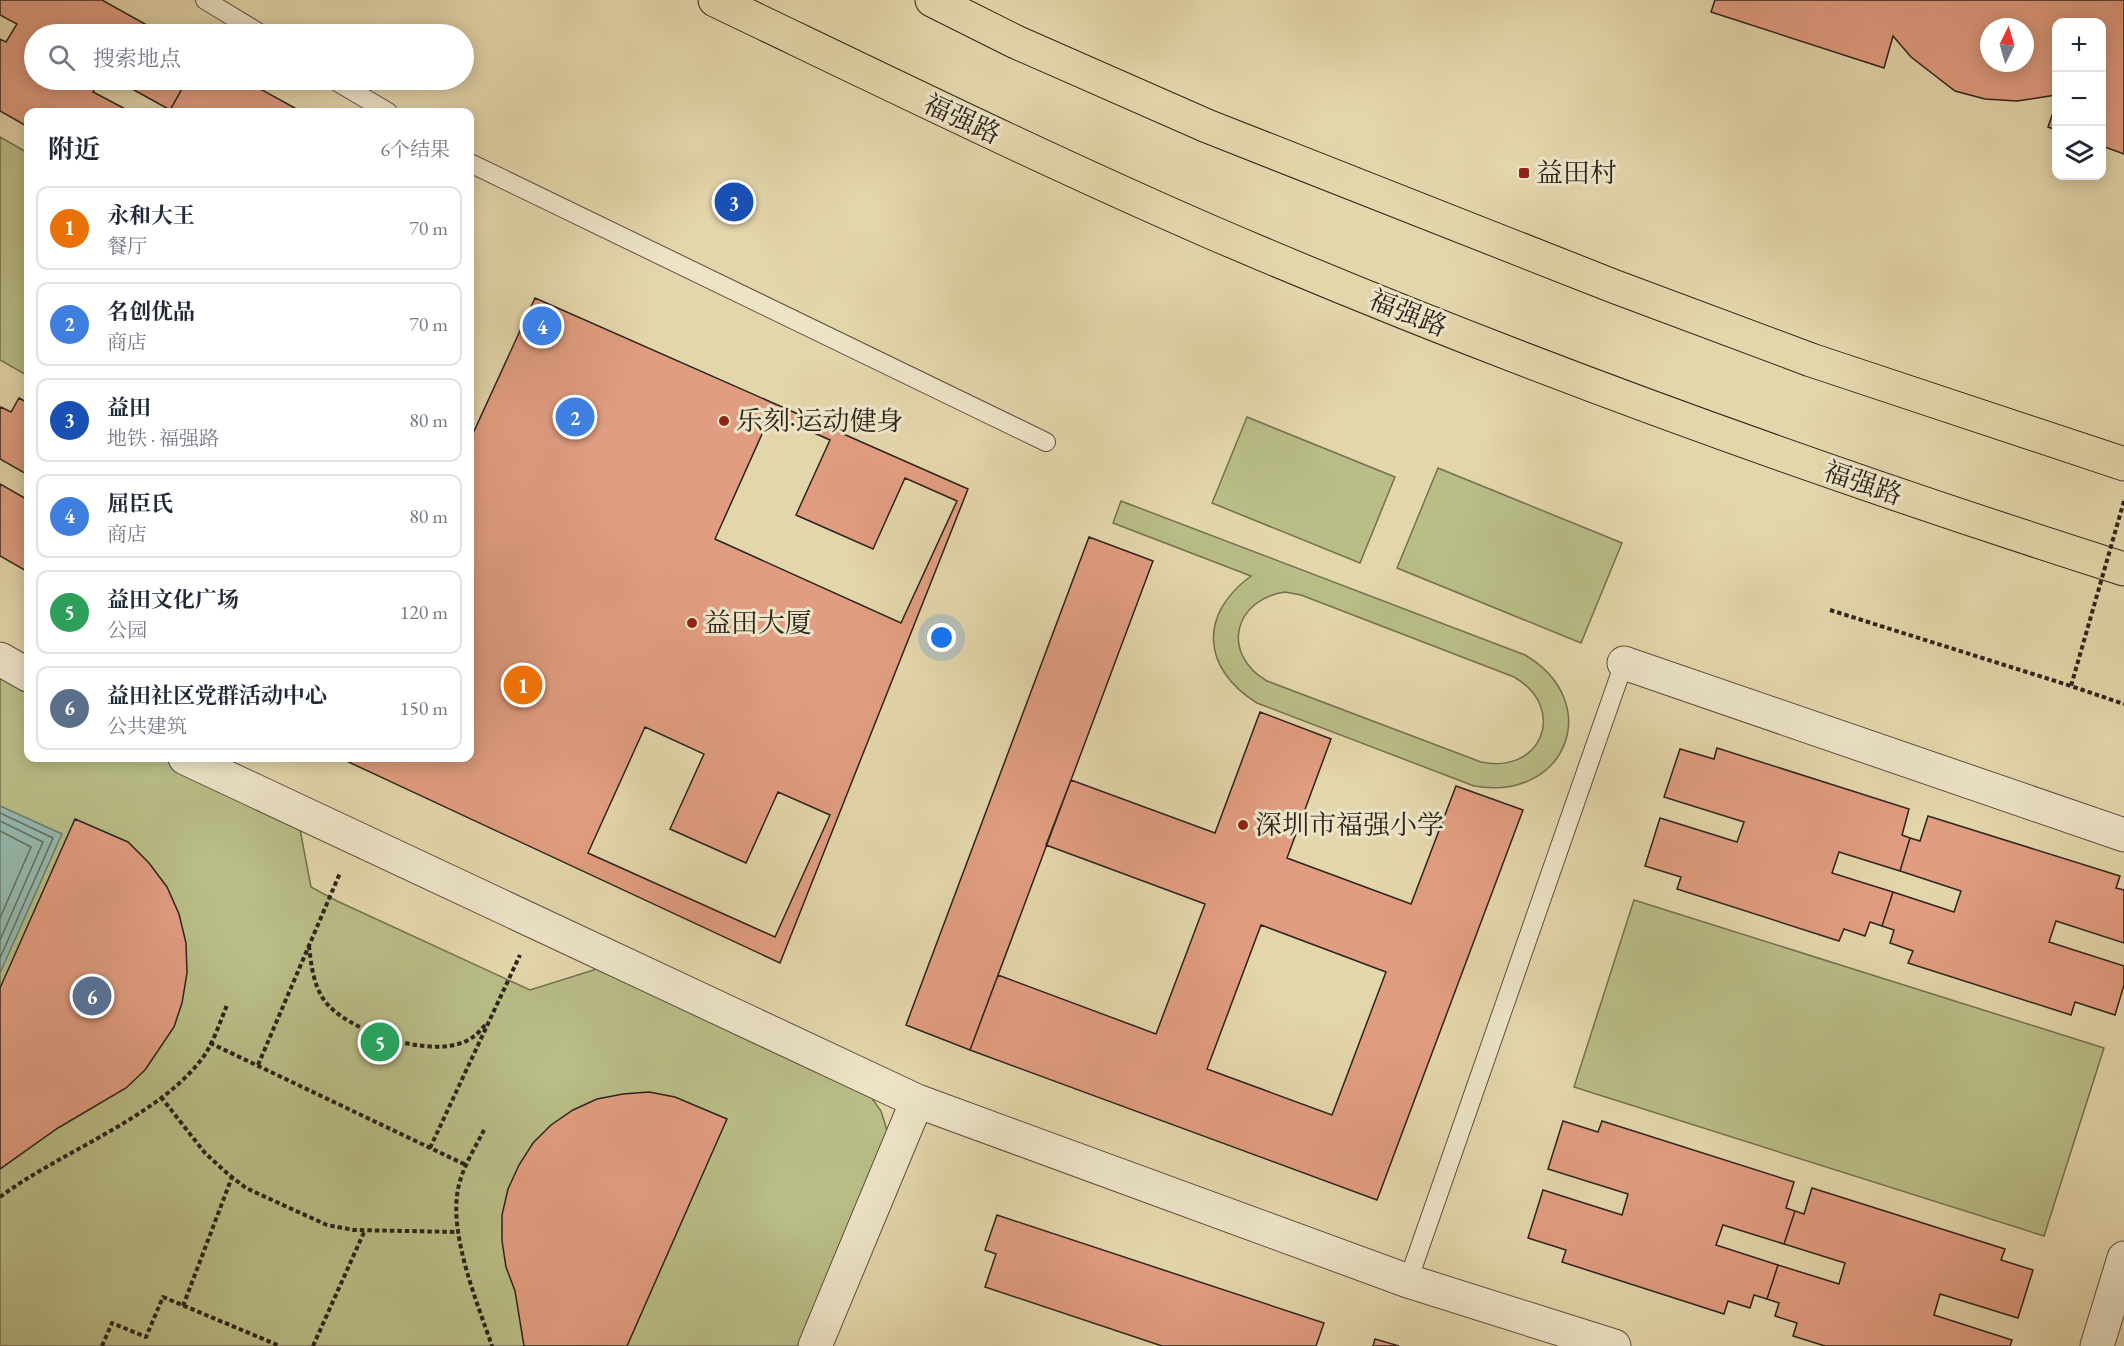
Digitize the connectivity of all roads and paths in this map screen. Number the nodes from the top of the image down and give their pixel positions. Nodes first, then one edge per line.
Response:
1 (205, 0) edge
2 (715, 0) edge
3 (932, 0) edge
4 (245, 24) edge
5 (351, 90) edge
6 (381, 108) edge
7 (474, 165) edge
8 (1046, 442) dead end
9 (2124, 464) edge
10 (2124, 501) edge
11 (2124, 569) edge
12 (1830, 610) dead end
13 (0, 659) edge
14 (1624, 663) joint
15 (24, 673) edge
16 (2071, 686) junction
17 (2124, 704) edge
18 (194, 762) edge
19 (2124, 835) edge
20 (355, 837) junction
21 (536, 921) junction
22 (309, 945) junction
23 (227, 1005) dead end
24 (489, 1022) junction
25 (210, 1043) junction
26 (258, 1065) junction
27 (161, 1097) junction
28 (917, 1101) junction
29 (484, 1130) dead end
30 (430, 1148) junction
31 (466, 1165) junction
32 (232, 1177) junction
33 (0, 1197) edge
34 (365, 1230) junction
35 (459, 1232) junction
36 (2124, 1258) edge
37 (1408, 1281) junction
38 (183, 1306) junction
39 (102, 1346) edge
40 (280, 1346) edge
41 (313, 1346) edge
42 (492, 1346) edge
43 (815, 1346) edge
44 (1614, 1346) edge
45 (2097, 1346) edge

1 - 4 lane
2 - 11 main road, 福强路
3 - 9 main road
5 - 6 lane
7 - 8 lane
10 - 16 path, bridge
12 - 16 path
13 - 15 street
14 - 19 street
14 - 37 lane
16 - 17 path, bridge
18 - 20 street
20 - 21 street
20 - 22 path
21 - 24 path
21 - 28 street
22 - 24 path
22 - 26 path
23 - 25 path
24 - 30 path
25 - 26 path
25 - 27 path
26 - 30 path
27 - 32 path
27 - 33 path
28 - 37 street
28 - 43 street
29 - 31 path
30 - 31 path
31 - 35 path
32 - 34 path
32 - 38 path
34 - 35 path
34 - 41 path
35 - 42 path
36 - 45 street
37 - 44 street
38 - 39 path
38 - 40 path

